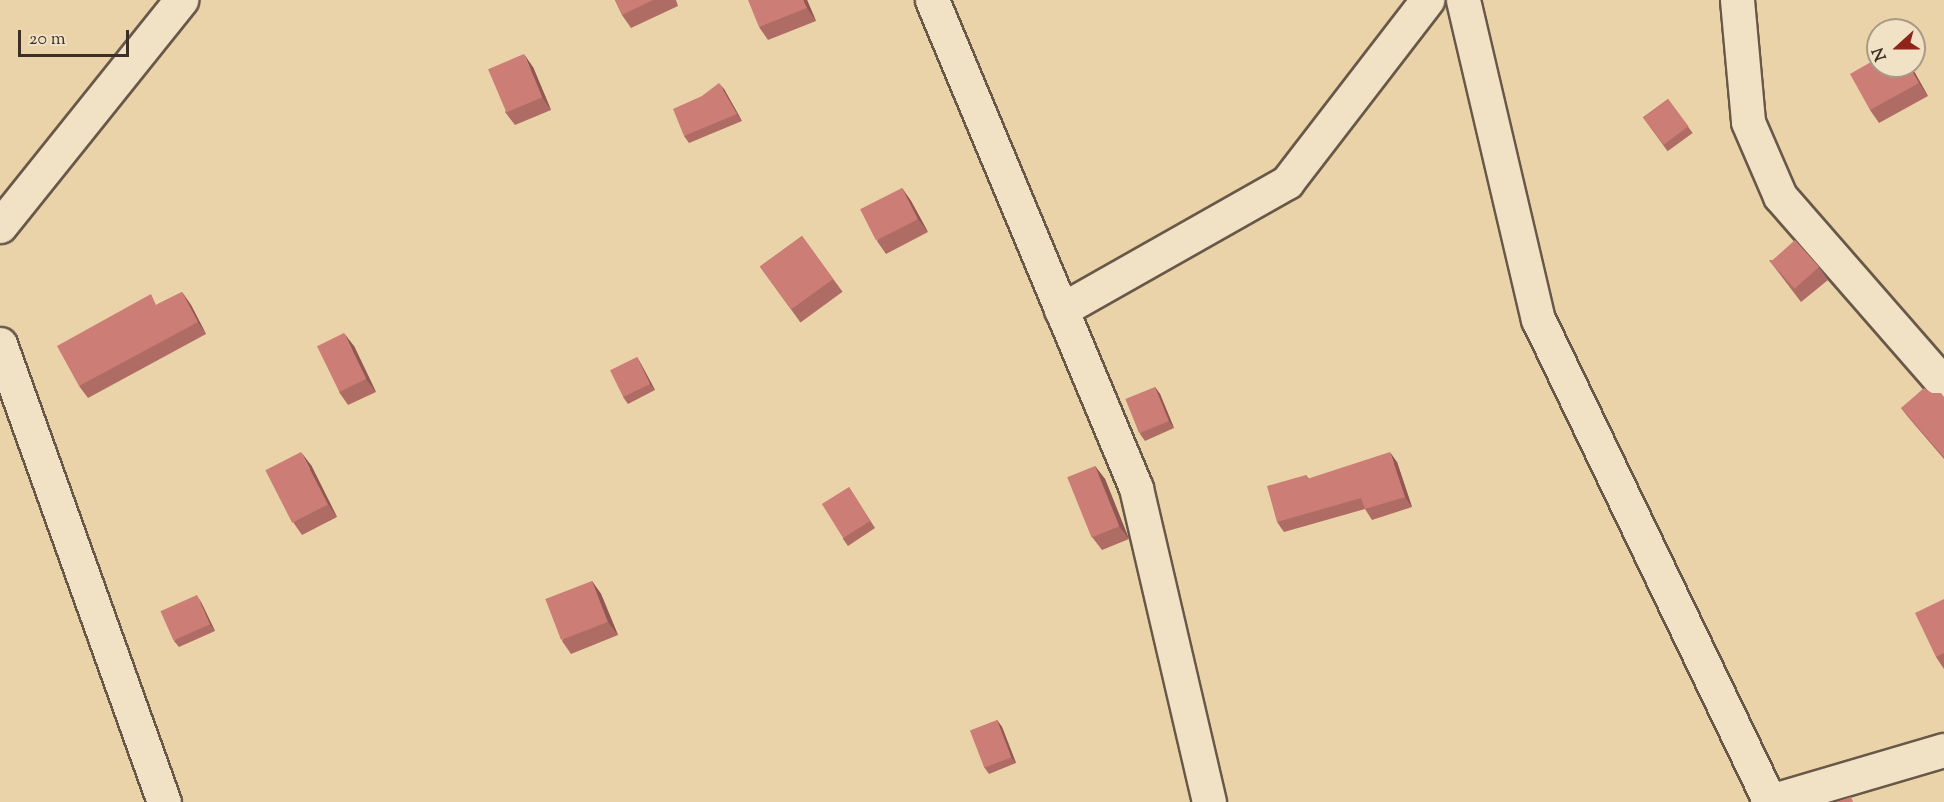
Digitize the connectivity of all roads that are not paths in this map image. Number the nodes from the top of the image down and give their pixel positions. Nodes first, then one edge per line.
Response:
1 (181, 0) edge
2 (932, 0) edge
3 (1427, 0) edge
4 (1463, 0) edge
5 (1737, 0) edge
6 (0, 226) edge
7 (1061, 310) junction
8 (0, 344) edge
9 (1944, 384) edge
10 (1944, 750) edge
11 (164, 802) edge
12 (1209, 802) edge
13 (1769, 802) edge

1 - 6 street
2 - 7 street
3 - 7 street
4 - 13 street
5 - 9 street
7 - 12 street
8 - 11 street
10 - 13 street

